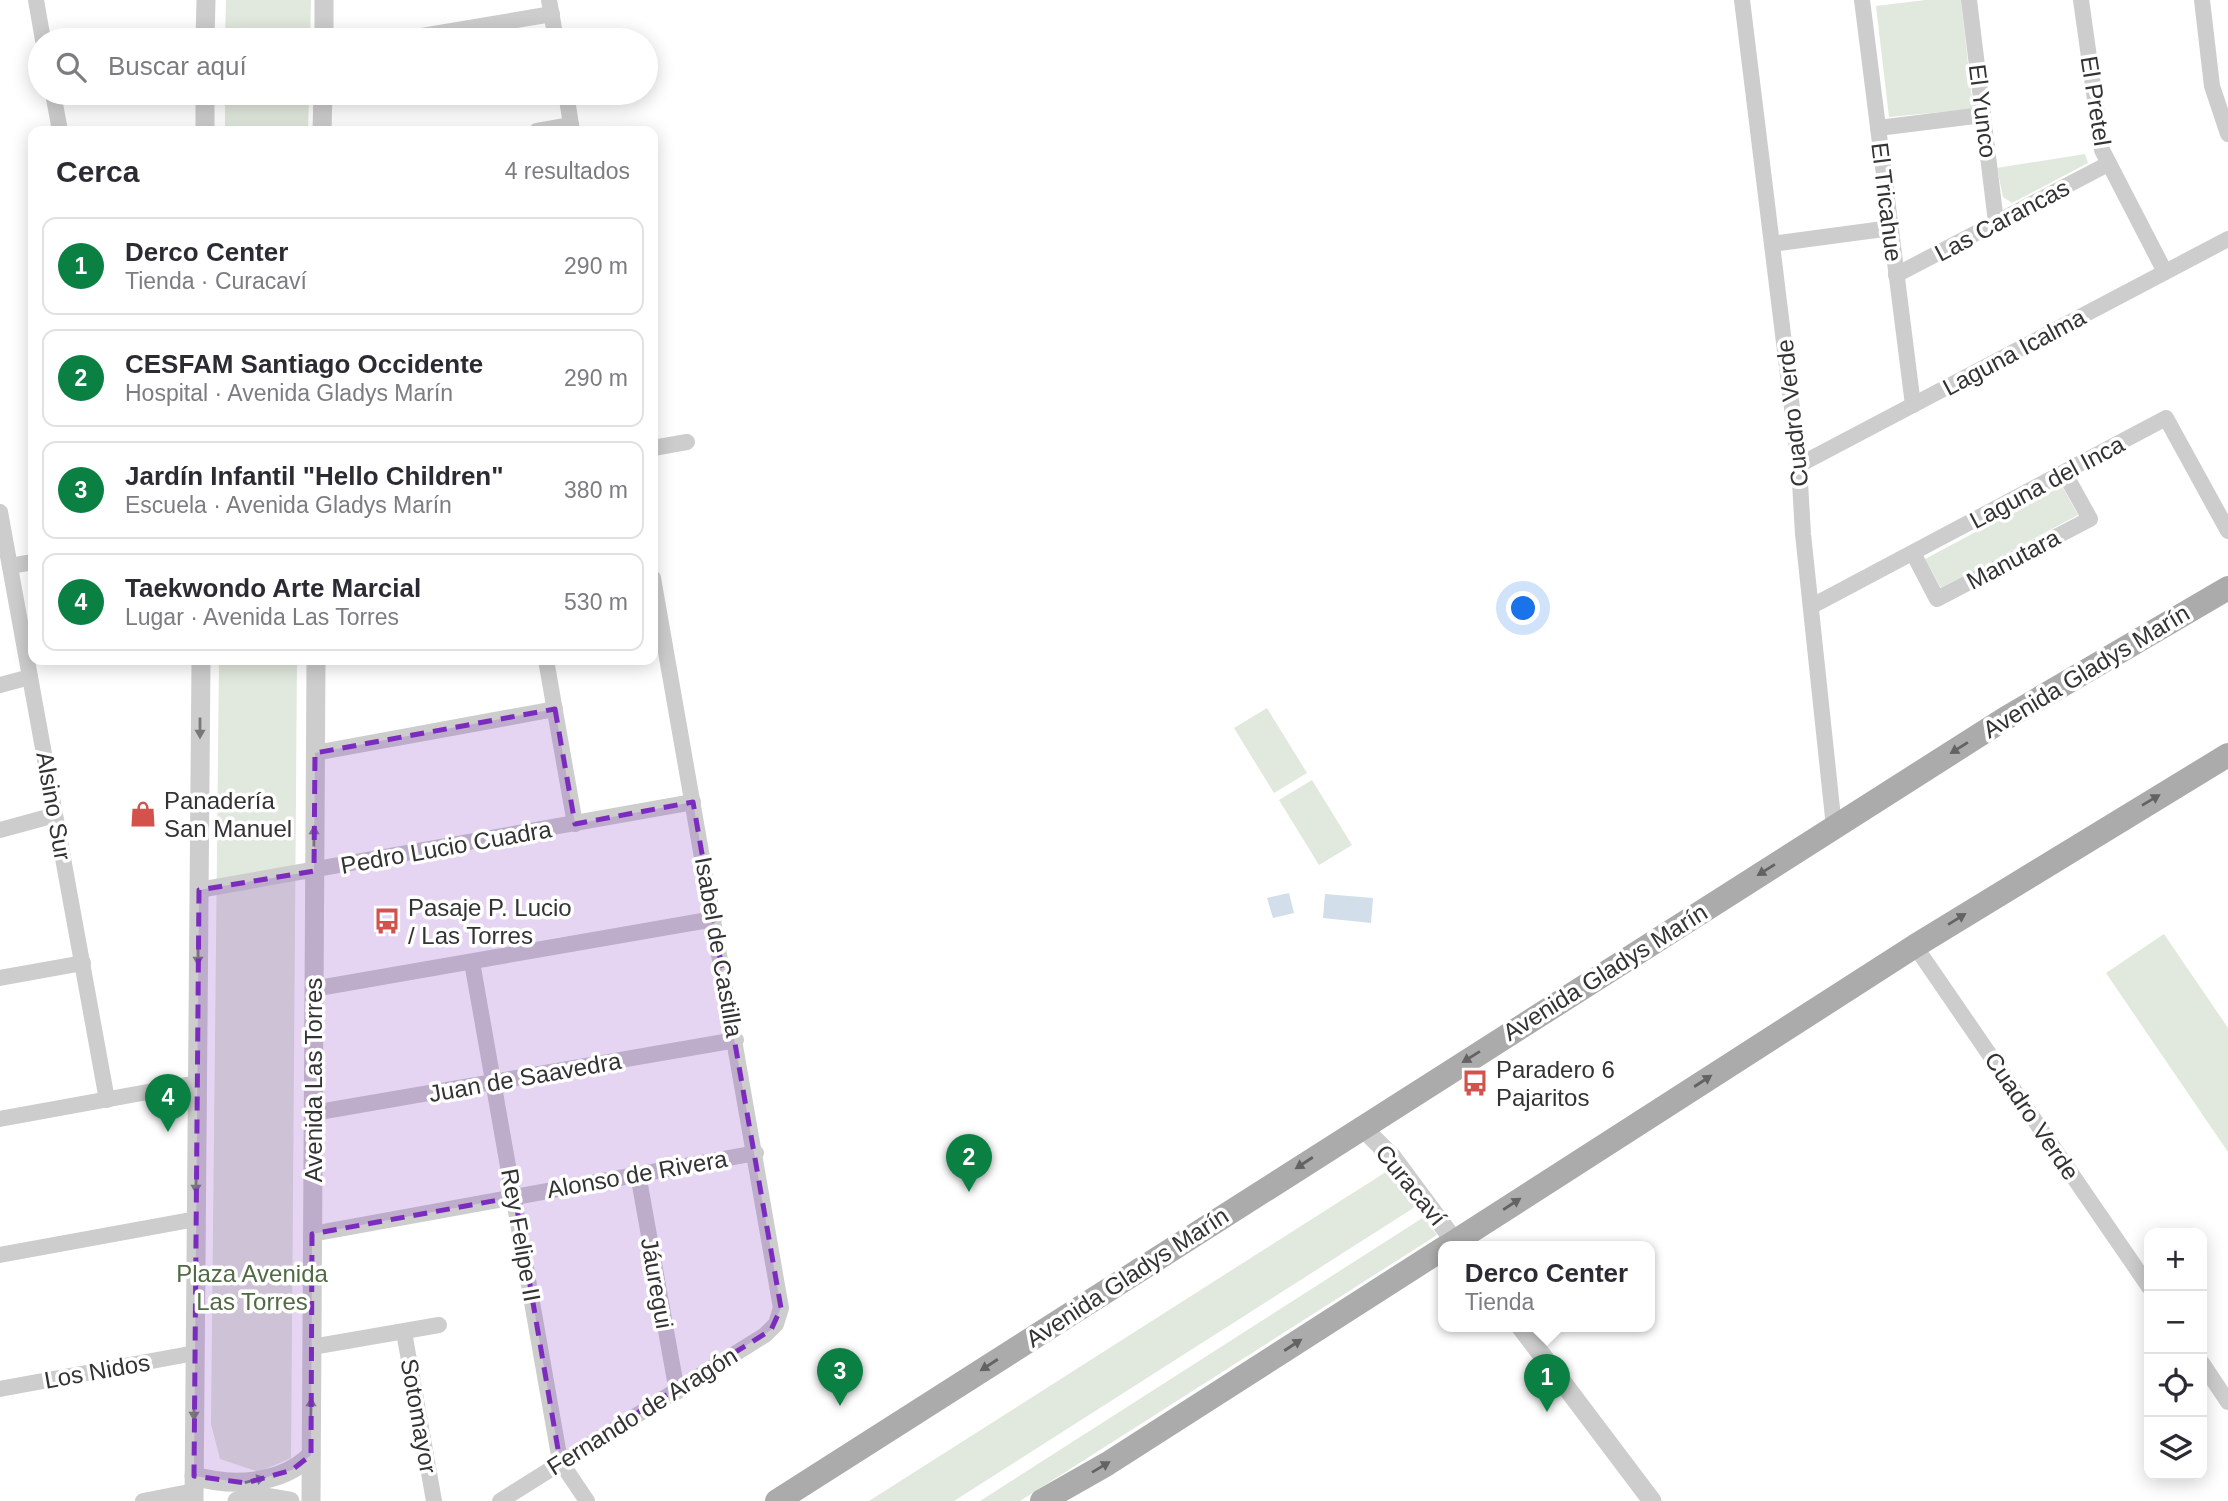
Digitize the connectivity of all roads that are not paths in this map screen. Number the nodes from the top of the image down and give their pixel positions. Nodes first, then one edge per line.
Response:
1 (36, 0) edge
2 (206, 0) edge
3 (324, 0) edge
4 (1742, 0) edge
5 (1862, 0) edge
6 (1969, 0) edge
7 (2081, 0) edge
8 (2202, 0) edge
9 (550, 7) edge
10 (41, 28) edge
11 (205, 28) edge
12 (324, 28) edge
13 (453, 28) edge
14 (554, 28) edge
15 (55, 105) edge
16 (205, 105) edge
17 (323, 105) edge
18 (568, 105) edge
19 (1983, 115) junction
20 (59, 126) edge
21 (205, 126) edge
22 (322, 126) edge
23 (572, 126) edge
24 (1878, 128) junction
25 (2228, 134) edge
26 (2108, 164) junction
27 (1997, 222) junction
28 (1891, 228) junction
29 (2228, 239) edge
30 (1772, 244) junction
31 (2165, 272) junction
32 (1896, 275) junction
33 (1913, 405) junction
34 (687, 442) dead end
35 (658, 447) edge
36 (1799, 464) junction
37 (2065, 474) junction
38 (0, 512) edge
39 (2228, 531) edge
40 (2, 538) edge
41 (1913, 553) junction
42 (28, 563) edge
43 (10, 566) junction
44 (2228, 588) edge
45 (658, 606) edge
46 (1812, 606) junction
47 (201, 665) edge
48 (316, 665) edge
49 (547, 665) edge
50 (30, 677) junction
51 (0, 685) edge
52 (555, 709) junction
53 (315, 753) junction
54 (2228, 755) edge
55 (693, 802) junction
56 (55, 815) junction
57 (575, 824) junction
58 (1834, 827) junction
59 (0, 830) edge
60 (314, 871) junction
61 (199, 890) junction
62 (714, 919) junction
63 (1915, 946) junction
64 (472, 962) junction
65 (83, 963) junction
66 (0, 978) edge
67 (313, 989) junction
68 (736, 1040) junction
69 (197, 1083) junction
70 (494, 1083) junction
71 (107, 1100) junction
72 (313, 1113) junction
73 (0, 1119) edge
74 (1361, 1126) junction
75 (756, 1153) junction
76 (638, 1174) junction
77 (515, 1196) junction
78 (196, 1219) junction
79 (312, 1234) junction
80 (1448, 1241) edge
81 (1457, 1241) edge
82 (1438, 1253) edge
83 (0, 1255) edge
84 (2144, 1280) edge
85 (779, 1316) joint
86 (439, 1325) dead end
87 (404, 1332) junction
88 (1525, 1332) edge
89 (312, 1348) junction
90 (195, 1353) junction
91 (2207, 1370) edge
92 (0, 1389) edge
93 (677, 1392) junction
94 (2228, 1402) edge
95 (311, 1455) junction
96 (560, 1461) junction
97 (194, 1489) edge
98 (143, 1501) edge
99 (237, 1501) edge
100 (290, 1501) edge
101 (311, 1501) edge
102 (434, 1501) edge
103 (500, 1501) edge
104 (587, 1501) edge
105 (777, 1501) edge
106 (1042, 1501) edge
107 (1652, 1501) edge

1 - 10 street
2 - 11 street
3 - 12 street
4 - 30 street, Cuadro Verde
5 - 24 street, El Tricahue
6 - 19 street, El Yunco
7 - 26 street, El Pretel
8 - 25 street
9 - 13 street
9 - 14 street
15 - 20 street
16 - 21 street
17 - 22 street
18 - 23 street
19 - 24 street
19 - 27 street, El Yunco
24 - 28 street, El Tricahue
26 - 27 street, Las Carancas
26 - 31 street, El Pretel
27 - 32 street, Las Carancas
28 - 30 street
28 - 32 street, El Tricahue
29 - 31 street, Laguna Icalma
30 - 36 street, Cuadro Verde
31 - 33 street, Laguna Icalma
32 - 33 street, El Tricahue
33 - 36 street, Laguna Icalma
34 - 35 street
36 - 46 street, Cuadro Verde
37 - 39 street, Laguna del Inca
37 - 41 street, Laguna del Inca
37 - 41 street, Manutara
38 - 40 street, Alsino Sur
40 - 43 street, Alsino Sur
41 - 46 street, Laguna del Inca
42 - 43 street
43 - 50 street, Alsino Sur
44 -> 58 main road, Avenida Gladys Marín
45 - 55 street, Isabel de Castilla
46 - 58 street, Cuadro Verde
47 -> 61 street
48 - 53 street, Avenida Las Torres
49 - 52 street
50 - 51 street
50 - 56 street, Alsino Sur
52 - 53 street
52 - 57 street
60 -> 53 street, Avenida Las Torres
63 -> 54 main road
55 - 57 street, Pedro Lucio Cuadra
55 - 62 street, Isabel de Castilla
56 - 59 street
56 - 65 street, Alsino Sur
57 - 60 street, Pedro Lucio Cuadra
58 -> 74 main road, Avenida Gladys Marín
60 - 61 street, Pedro Lucio Cuadra
60 - 67 street, Avenida Las Torres
61 -> 69 street
62 - 64 street
62 - 68 street, Isabel de Castilla
81 -> 63 main road
63 - 84 street, Cuadro Verde
64 - 67 street
64 - 70 street, Rey Felipe II
65 - 66 street
65 - 71 street, Alsino Sur
67 - 72 street, Avenida Las Torres
68 - 70 street, Juan de Saavedra
68 - 75 street, Isabel de Castilla
69 - 71 street
69 -> 78 street
70 - 72 street, Juan de Saavedra
70 - 77 street, Rey Felipe II
71 - 73 street
72 - 79 street, Avenida Las Torres
74 - 80 street, Curacaví
74 -> 105 main road, Avenida Gladys Marín
75 - 76 street, Alonso de Rivera
75 - 85 street, Isabel de Castilla
76 - 77 street, Alonso de Rivera
76 - 93 street, Jáuregui
77 - 79 street, Alonso de Rivera
77 - 96 street, Rey Felipe II
78 - 83 street
78 - 90 street
79 - 89 street, Avenida Las Torres
106 -> 82 main road
85 - 93 street, Fernando de Aragón
86 - 87 street
87 - 89 street
87 - 102 street, Sotomayor
88 - 107 street
95 -> 89 street, Avenida Las Torres
90 - 92 street, Los Nidos
90 -> 97 street
91 - 94 street
93 - 96 street, Fernando de Aragón
97 -> 95 street
95 - 101 street, Avenida Las Torres
96 - 103 street, Fernando de Aragón
96 - 104 street, Rey Felipe II
97 - 98 street
99 - 100 street

